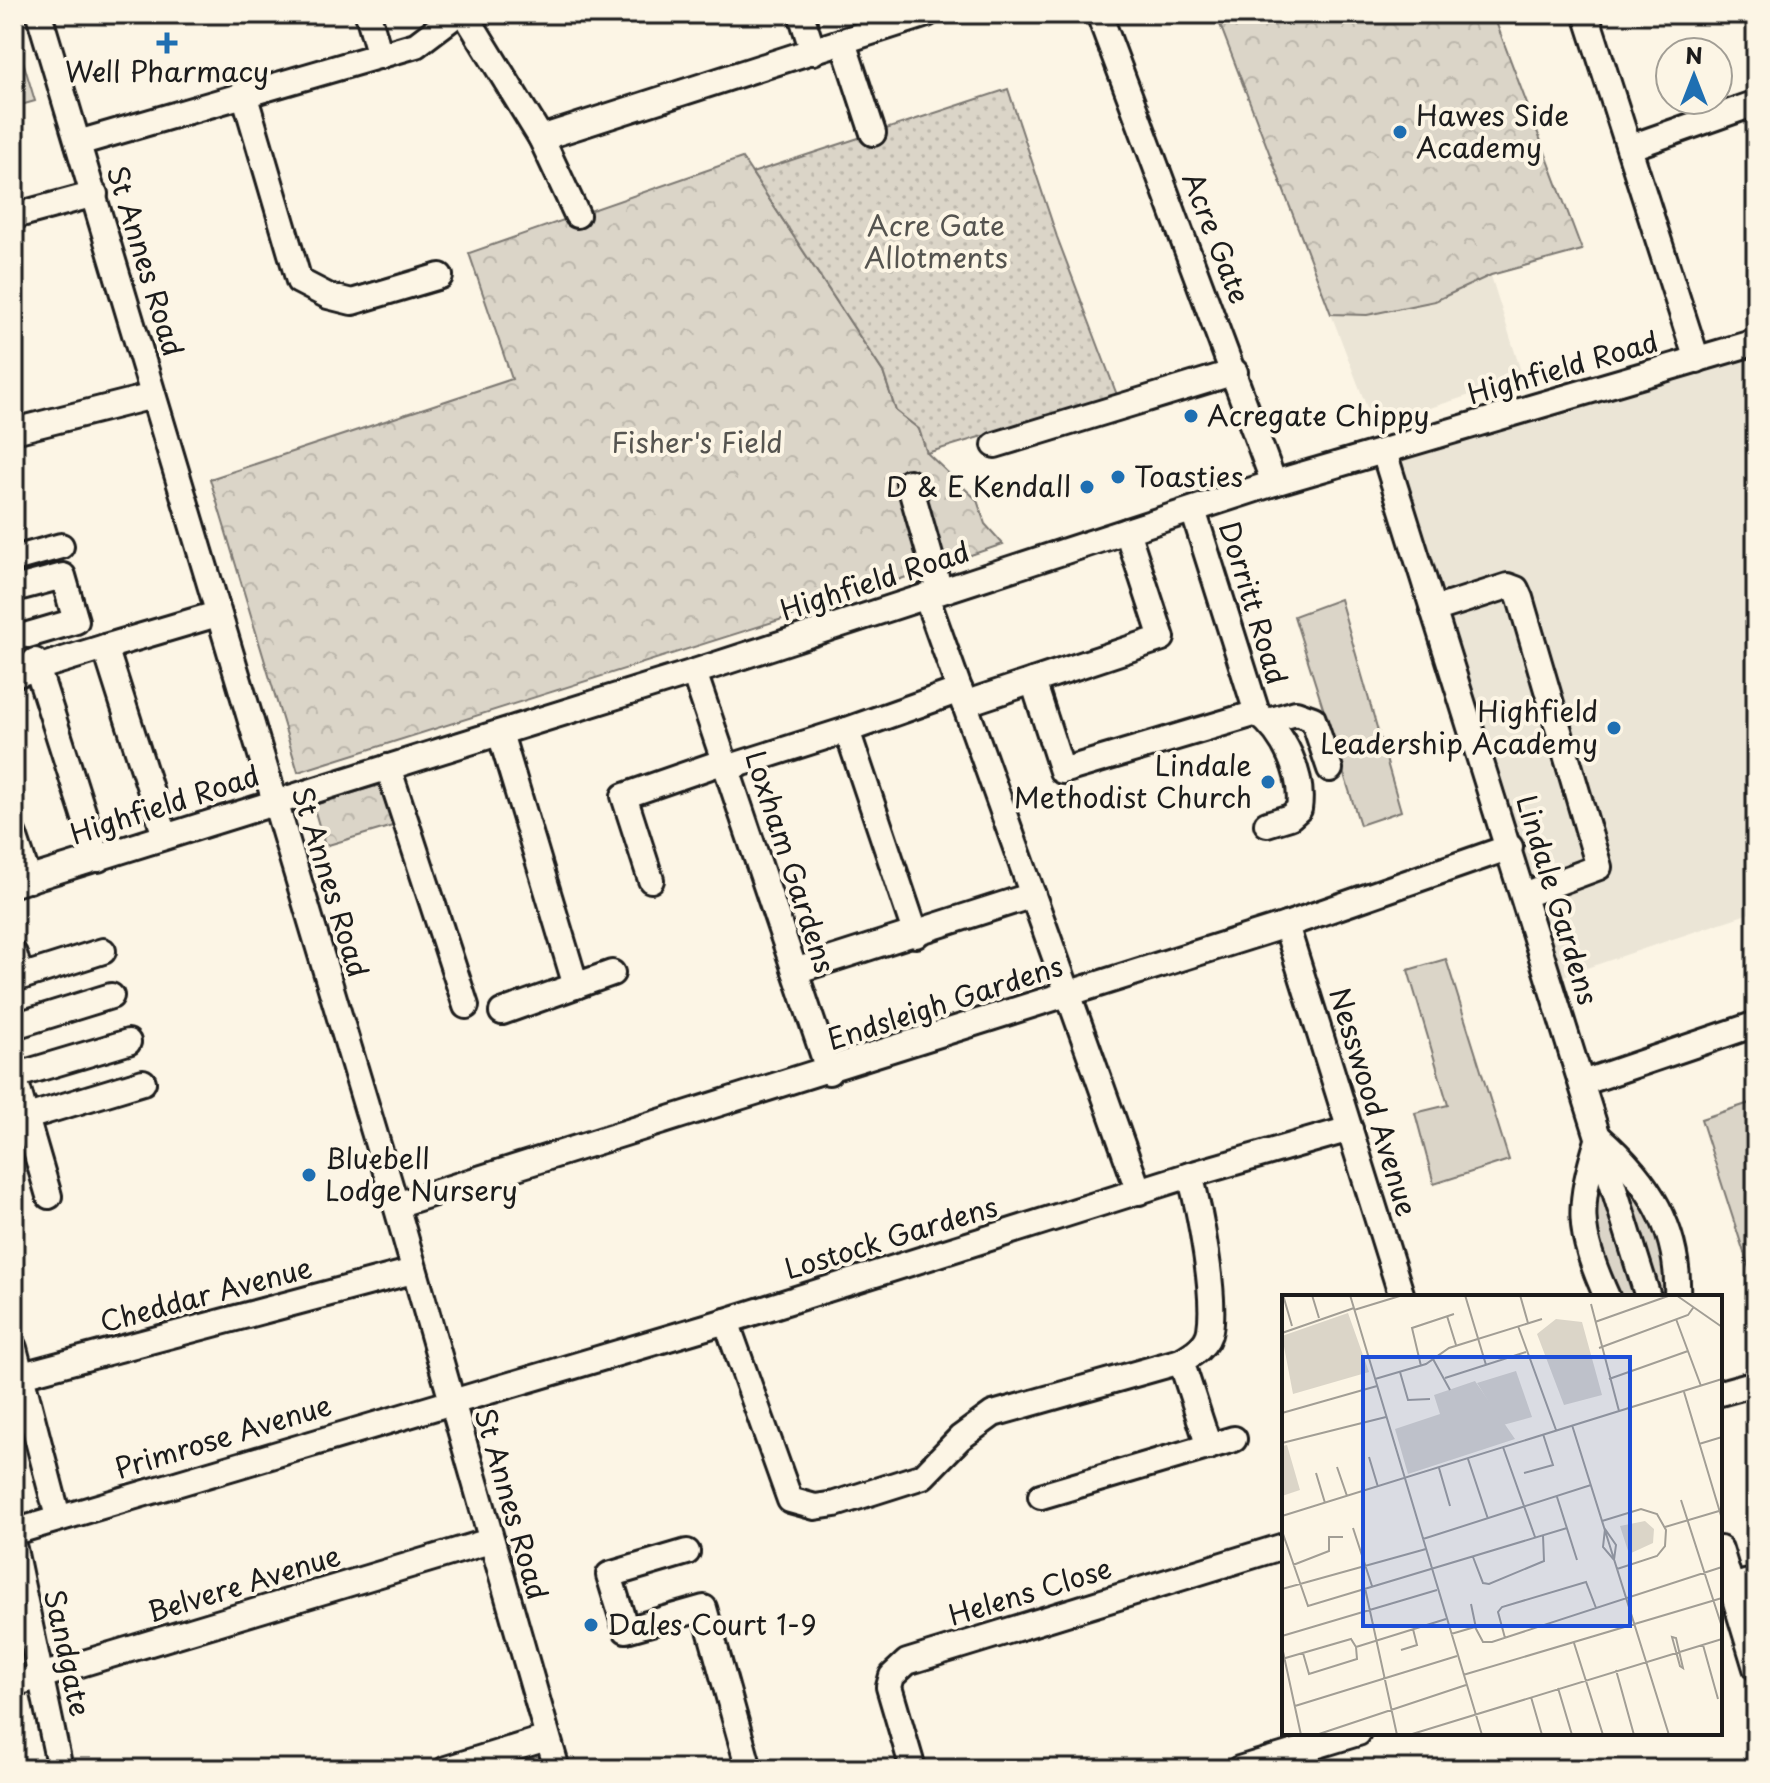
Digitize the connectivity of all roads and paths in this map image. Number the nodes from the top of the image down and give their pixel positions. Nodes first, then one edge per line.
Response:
1 (39, 14) edge
2 (368, 14) edge
3 (457, 14) edge
4 (465, 14) edge
5 (801, 14) edge
6 (927, 14) edge
7 (1099, 14) edge
8 (1586, 14) edge
9 (843, 42) junction
10 (813, 52) junction
11 (380, 56) junction
12 (245, 97) junction
13 (1756, 103) edge
14 (873, 133) dead end
15 (541, 138) junction
16 (78, 143) junction
17 (1631, 147) junction
18 (95, 194) junction
19 (577, 215) dead end
20 (14, 216) edge
21 (440, 276) dead end
22 (1756, 342) edge
23 (1697, 360) junction
24 (1235, 372) junction
25 (153, 396) junction
26 (14, 431) edge
27 (995, 445) dead end
28 (1384, 452) junction
29 (909, 482) dead end
30 (1274, 483) junction
31 (1193, 510) junction
32 (1127, 531) junction
33 (61, 546) dead end
34 (17, 558) edge
35 (21, 587) edge
36 (933, 594) junction
37 (1433, 610) junction
38 (217, 614) junction
39 (28, 635) dead end
40 (105, 647) junction
41 (36, 664) junction
42 (694, 672) junction
43 (14, 675) edge
44 (1033, 681) junction
45 (962, 697) junction
46 (1262, 717) junction
47 (847, 730) junction
48 (500, 733) junction
49 (726, 765) junction
50 (388, 767) junction
51 (1330, 769) dead end
52 (275, 802) junction
53 (1267, 824) dead end
54 (14, 835) edge
55 (165, 836) junction
56 (1510, 847) junction
57 (98, 859) junction
58 (651, 880) dead end
59 (22, 882) edge
60 (1033, 895) junction
61 (1524, 895) junction
62 (1286, 925) junction
63 (916, 935) junction
64 (103, 951) dead end
65 (14, 954) edge
66 (795, 971) junction
67 (612, 973) dead end
68 (576, 986) junction
69 (1068, 994) junction
70 (111, 996) dead end
71 (466, 1006) dead end
72 (502, 1012) dead end
73 (1756, 1024) edge
74 (14, 1026) edge
75 (128, 1042) dead end
76 (829, 1072) junction
77 (14, 1076) edge
78 (143, 1082) dead end
79 (1582, 1083) junction
80 (27, 1117) junction
81 (1350, 1129) junction
82 (1599, 1137) junction
83 (1190, 1175) junction
84 (1139, 1192) junction
85 (49, 1196) dead end
86 (396, 1205) junction
87 (413, 1271) junction
88 (1401, 1295) edge
89 (1606, 1295) edge
90 (1647, 1295) edge
91 (1677, 1295) edge
92 (726, 1321) junction
93 (14, 1348) edge
94 (1181, 1361) junction
95 (17, 1376) edge
96 (1756, 1383) edge
97 (1722, 1392) edge
98 (449, 1400) junction
99 (1234, 1439) dead end
100 (1209, 1447) junction
101 (1041, 1496) dead end
102 (58, 1517) junction
103 (14, 1532) edge
104 (490, 1541) junction
105 (1282, 1547) edge
106 (14, 1549) edge
107 (687, 1552) dead end
108 (1722, 1565) edge
109 (1756, 1580) edge
110 (1725, 1589) edge
111 (1756, 1668) edge
112 (41, 1676) junction
113 (14, 1684) edge
114 (1351, 1735) edge
115 (547, 1738) junction
116 (60, 1769) edge
117 (446, 1769) edge
118 (557, 1769) edge
119 (749, 1769) edge
120 (913, 1769) edge
121 (1239, 1769) edge

1 - 16 street, St Annes Road
2 - 11 street
3 - 11 street
4 - 15 street
5 - 10 street
6 - 9 street
7 - 24 street, Acre Gate
8 - 17 street
9 - 10 street
9 - 14 street
10 - 15 street
11 - 12 street
12 - 16 street
12 - 21 street
13 - 17 street
15 - 19 street
16 - 18 street, St Annes Road
17 - 23 street
18 - 20 street
18 - 25 street, St Annes Road
22 - 23 street, Highfield Road
23 - 28 street, Highfield Road
24 - 27 street
24 - 30 street, Acre Gate
25 - 26 street
25 - 38 street, St Annes Road
28 - 30 street, Highfield Road
28 - 37 street, Lindale Gardens
29 - 36 street
30 - 31 street, Highfield Road
31 - 32 street, Highfield Road
31 - 46 street, Dorritt Road
32 - 36 street, Highfield Road
32 - 44 street
33 - 34 street
34 - 35 street
35 - 39 street
36 - 42 street, Highfield Road
36 - 45 street
37 - 56 street, Lindale Gardens
37 - 61 street
38 - 40 street
38 - 52 street, St Annes Road
40 - 41 street
40 - 55 street
41 - 43 street
41 - 57 street
42 - 48 street, Highfield Road
42 - 49 street, Loxham Gardens
44 - 45 street
44 - 46 street
45 - 47 street
45 - 60 street
46 - 51 street
46 - 53 street, Dorritt Road
47 - 49 street
47 - 63 street
48 - 50 street, Highfield Road
48 - 68 street
49 - 58 street
49 - 66 street, Loxham Gardens
50 - 52 street, Highfield Road
50 - 71 street
52 - 55 street, Highfield Road
52 - 86 street, St Annes Road
54 - 59 street
55 - 57 street, Highfield Road
56 - 61 street, Lindale Gardens
56 - 62 street, Endsleigh Gardens
57 - 59 street, Highfield Road
60 - 63 street
60 - 69 street
61 - 79 street, Lindale Gardens
62 - 69 street, Endsleigh Gardens
62 - 81 street, Nesswood Avenue
63 - 66 street
64 - 65 street
66 - 76 street, Loxham Gardens
67 - 68 street
68 - 72 street
69 - 76 street, Endsleigh Gardens
69 - 84 street
70 - 74 street
73 - 79 street
75 - 77 street
76 - 86 street, Endsleigh Gardens
77 - 80 street
78 - 80 street
79 - 82 street, Lindale Gardens
80 - 85 street
81 - 83 street, Lostock Gardens
81 - 88 street, Nesswood Avenue
82 - 89 street
82 - 90 street, Lindale Gardens
82 - 91 street
83 - 84 street, Lostock Gardens
83 - 94 street
84 - 92 street, Lostock Gardens
86 - 87 street, St Annes Road
87 - 95 street, Cheddar Avenue
87 - 98 street, St Annes Road
92 - 94 street
92 - 98 street, Lostock Gardens
93 - 95 street
94 - 100 street
95 - 102 street
96 - 97 street
98 - 102 street, Primrose Avenue
98 - 104 street, St Annes Road
99 - 100 street
100 - 101 street
102 - 103 street, Primrose Avenue
104 - 112 street, Belvere Avenue
104 - 115 street, St Annes Road
105 - 120 street, Helens Close
106 - 112 street, Sandgate
107 - 119 street
108 - 110 street
109 - 110 street
110 - 111 street
112 - 113 street, Belvere Avenue
112 - 116 street, Sandgate
114 - 121 street
115 - 117 street
115 - 118 street, St Annes Road

